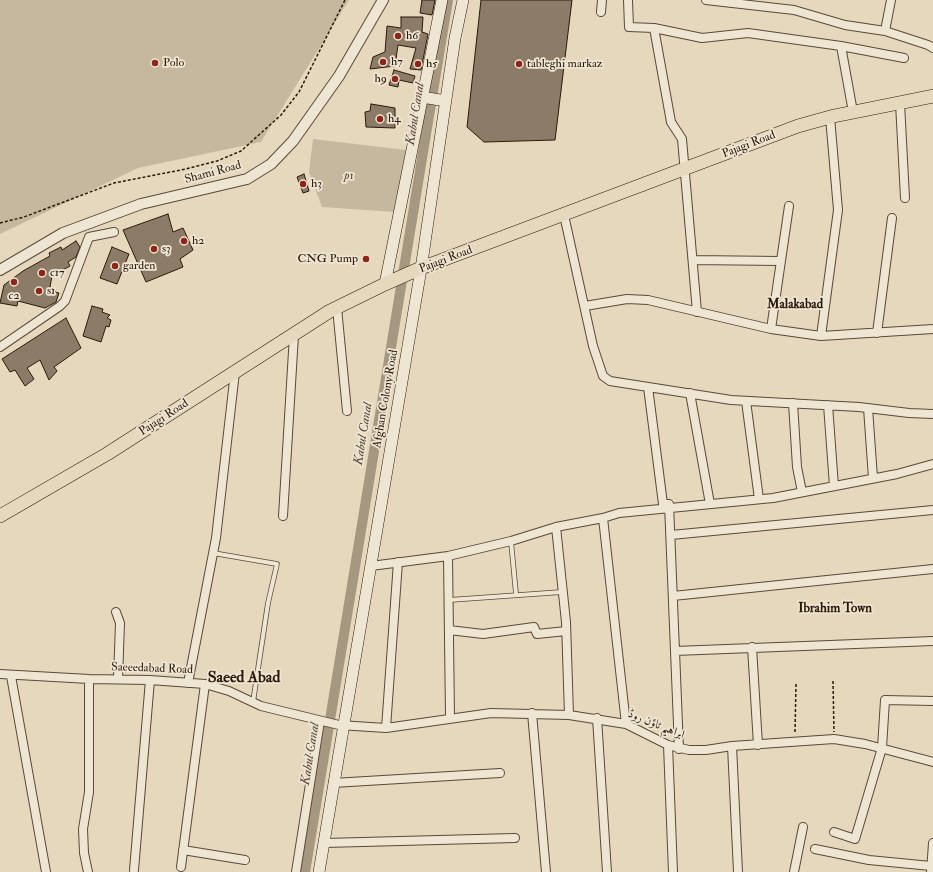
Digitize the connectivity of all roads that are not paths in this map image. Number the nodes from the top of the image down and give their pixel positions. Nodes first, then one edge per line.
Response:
1 (383, 0) edge
2 (442, 0) edge
3 (463, 0) edge
4 (602, 0) edge
5 (628, 0) edge
6 (706, 0) edge
7 (891, 0) edge
8 (777, 4) edge
9 (601, 12) dead end
10 (654, 28) junction
11 (885, 31) junction
12 (841, 46) junction
13 (933, 48) edge
14 (904, 58) dead end
15 (933, 96) edge
16 (426, 97) junction
17 (443, 101) junction
18 (900, 103) junction
19 (853, 112) junction
20 (830, 117) junction
21 (686, 169) junction
22 (905, 198) dead end
23 (789, 206) dead end
24 (564, 215) junction
25 (892, 218) dead end
26 (114, 232) dead end
27 (693, 260) junction
28 (780, 261) junction
29 (0, 270) edge
30 (420, 272) junction
31 (390, 282) junction
32 (585, 306) junction
33 (337, 308) junction
34 (697, 312) junction
35 (933, 329) edge
36 (771, 330) junction
37 (877, 333) junction
38 (294, 335) junction
39 (822, 336) junction
40 (0, 347) edge
41 (235, 372) junction
42 (648, 387) junction
43 (690, 394) junction
44 (746, 400) junction
45 (793, 403) junction
46 (828, 405) junction
47 (868, 408) junction
48 (347, 411) dead end
49 (933, 414) edge
50 (933, 464) edge
51 (873, 478) junction
52 (834, 486) junction
53 (802, 492) junction
54 (759, 499) junction
55 (710, 504) junction
56 (670, 508) junction
57 (933, 510) edge
58 (0, 516) edge
59 (283, 516) dead end
60 (603, 518) junction
61 (556, 527) junction
62 (671, 535) junction
63 (511, 541) junction
64 (213, 553) junction
65 (448, 556) junction
66 (398, 562) junction
67 (370, 566) junction
68 (933, 569) edge
69 (562, 592) junction
70 (516, 594) junction
71 (673, 596) junction
72 (449, 600) junction
73 (116, 612) dead end
74 (449, 630) junction
75 (566, 631) junction
76 (933, 642) edge
77 (752, 647) junction
78 (675, 651) junction
79 (0, 674) edge
80 (10, 676) junction
81 (89, 679) junction
82 (118, 680) junction
83 (150, 680) junction
84 (188, 682) junction
85 (205, 684) junction
86 (933, 701) edge
87 (253, 703) junction
88 (532, 713) junction
89 (569, 715) junction
90 (450, 718) junction
91 (597, 718) junction
92 (320, 721) junction
93 (626, 724) junction
94 (341, 725) junction
95 (386, 728) junction
96 (668, 745) junction
97 (758, 745) junction
98 (732, 746) junction
99 (679, 748) junction
100 (882, 748) junction
101 (933, 762) edge
102 (500, 773) dead end
103 (334, 783) junction
104 (803, 827) dead end
105 (834, 832) dead end
106 (515, 838) dead end
107 (324, 842) junction
108 (933, 843) edge
109 (815, 849) dead end
110 (183, 850) junction
111 (245, 860) dead end
112 (181, 867) dead end
113 (931, 869) edge
114 (134, 870) dead end
115 (46, 872) edge
116 (88, 872) edge
117 (296, 872) edge
118 (320, 872) edge
119 (546, 872) edge
120 (607, 872) edge
121 (673, 872) edge
122 (738, 872) edge
123 (794, 872) edge

1 - 29 street, Shami Road
2 - 16 main road
3 - 17 main road, Afghan Colony Road
4 - 9 street
5 - 10 street
6 - 8 street
7 - 11 street
8 - 11 street
10 - 12 street
10 - 21 street
11 - 13 street
12 - 14 street
12 - 19 street
15 - 18 main road, Pajagi Road
16 - 17 main road
16 - 31 main road
17 - 30 main road, Afghan Colony Road
18 - 19 main road, Pajagi Road
18 - 22 street
19 - 20 main road, Pajagi Road
20 - 21 main road, Pajagi Road
20 - 39 street
21 - 24 main road, Pajagi Road
21 - 27 street
23 - 28 street
24 - 30 main road, Pajagi Road
24 - 32 street
25 - 37 street
26 - 40 street
27 - 28 street
27 - 34 street
28 - 36 street
30 - 31 main road, Pajagi Road
30 - 67 main road, Afghan Colony Road
31 - 33 main road, Pajagi Road
32 - 34 street
32 - 42 street
33 - 38 main road, Pajagi Road
33 - 48 street
34 - 36 street
35 - 37 street
36 - 39 street
37 - 39 street
38 - 41 main road, Pajagi Road
38 - 59 street
41 - 58 main road, Pajagi Road
41 - 64 street
42 - 43 street
42 - 56 street
43 - 44 street
43 - 55 street
44 - 45 street
44 - 54 street
45 - 46 street
45 - 53 street
46 - 47 street
46 - 52 street
47 - 49 street
47 - 51 street
50 - 51 street
51 - 52 street
52 - 53 street
53 - 54 street
54 - 55 street
55 - 56 street
56 - 60 street
56 - 62 street
57 - 62 street
60 - 61 street
60 - 93 street
61 - 63 street
61 - 69 street
62 - 71 street
63 - 65 street
63 - 70 lane
64 - 84 street
64 - 87 lane
65 - 66 street
65 - 72 street
66 - 67 street
66 - 95 street
67 - 94 main road, Afghan Colony Road
68 - 71 street
69 - 70 lane
69 - 75 street
70 - 72 lane
71 - 78 street
72 - 74 street
73 - 82 street
74 - 75 street
74 - 90 street
75 - 89 street
76 - 77 street
77 - 78 street
77 - 97 street
78 - 99 street
79 - 80 street, Saeeedabad Road
80 - 81 street, Saeeedabad Road
80 - 115 street
81 - 82 street, Saeeedabad Road
81 - 116 street
82 - 83 street, Saeeedabad Road
83 - 84 street, Saeeedabad Road
83 - 114 street
84 - 85 street, Saeeedabad Road
85 - 87 street, Saeeedabad Road
85 - 110 street
86 - 100 street
87 - 92 street, Saeeedabad Road
88 - 89 street, ابراہیم ٹاؤن روڈ
88 - 90 street, ابراہیم ٹاؤن روڈ
88 - 119 street
89 - 91 street, ابراہیم ٹاؤن روڈ
90 - 95 street, ابراہیم ٹاؤن روڈ
91 - 93 street, ابراہیم ٹاؤن روڈ
91 - 120 street
92 - 94 street, Saeeedabad Road
92 - 117 street
93 - 96 street, ابراہیم ٹاؤن روڈ
94 - 95 street, ابراہیم ٹاؤن روڈ
94 - 103 main road, Afghan Colony Road
96 - 99 street, ابراہیم ٹاؤن روڈ
96 - 121 street
97 - 98 street, ابراہیم ٹاؤن روڈ
97 - 100 street, ابراہیم ٹاؤن روڈ
98 - 99 street, ابراہیم ٹاؤن روڈ
98 - 122 street
100 - 101 street, ابراہیم ٹاؤن روڈ
100 - 105 street
102 - 103 street
103 - 107 main road, Afghan Colony Road
104 - 123 street
106 - 107 street
107 - 118 main road, Afghan Colony Road
108 - 113 street
109 - 113 street
110 - 111 street
110 - 112 street

